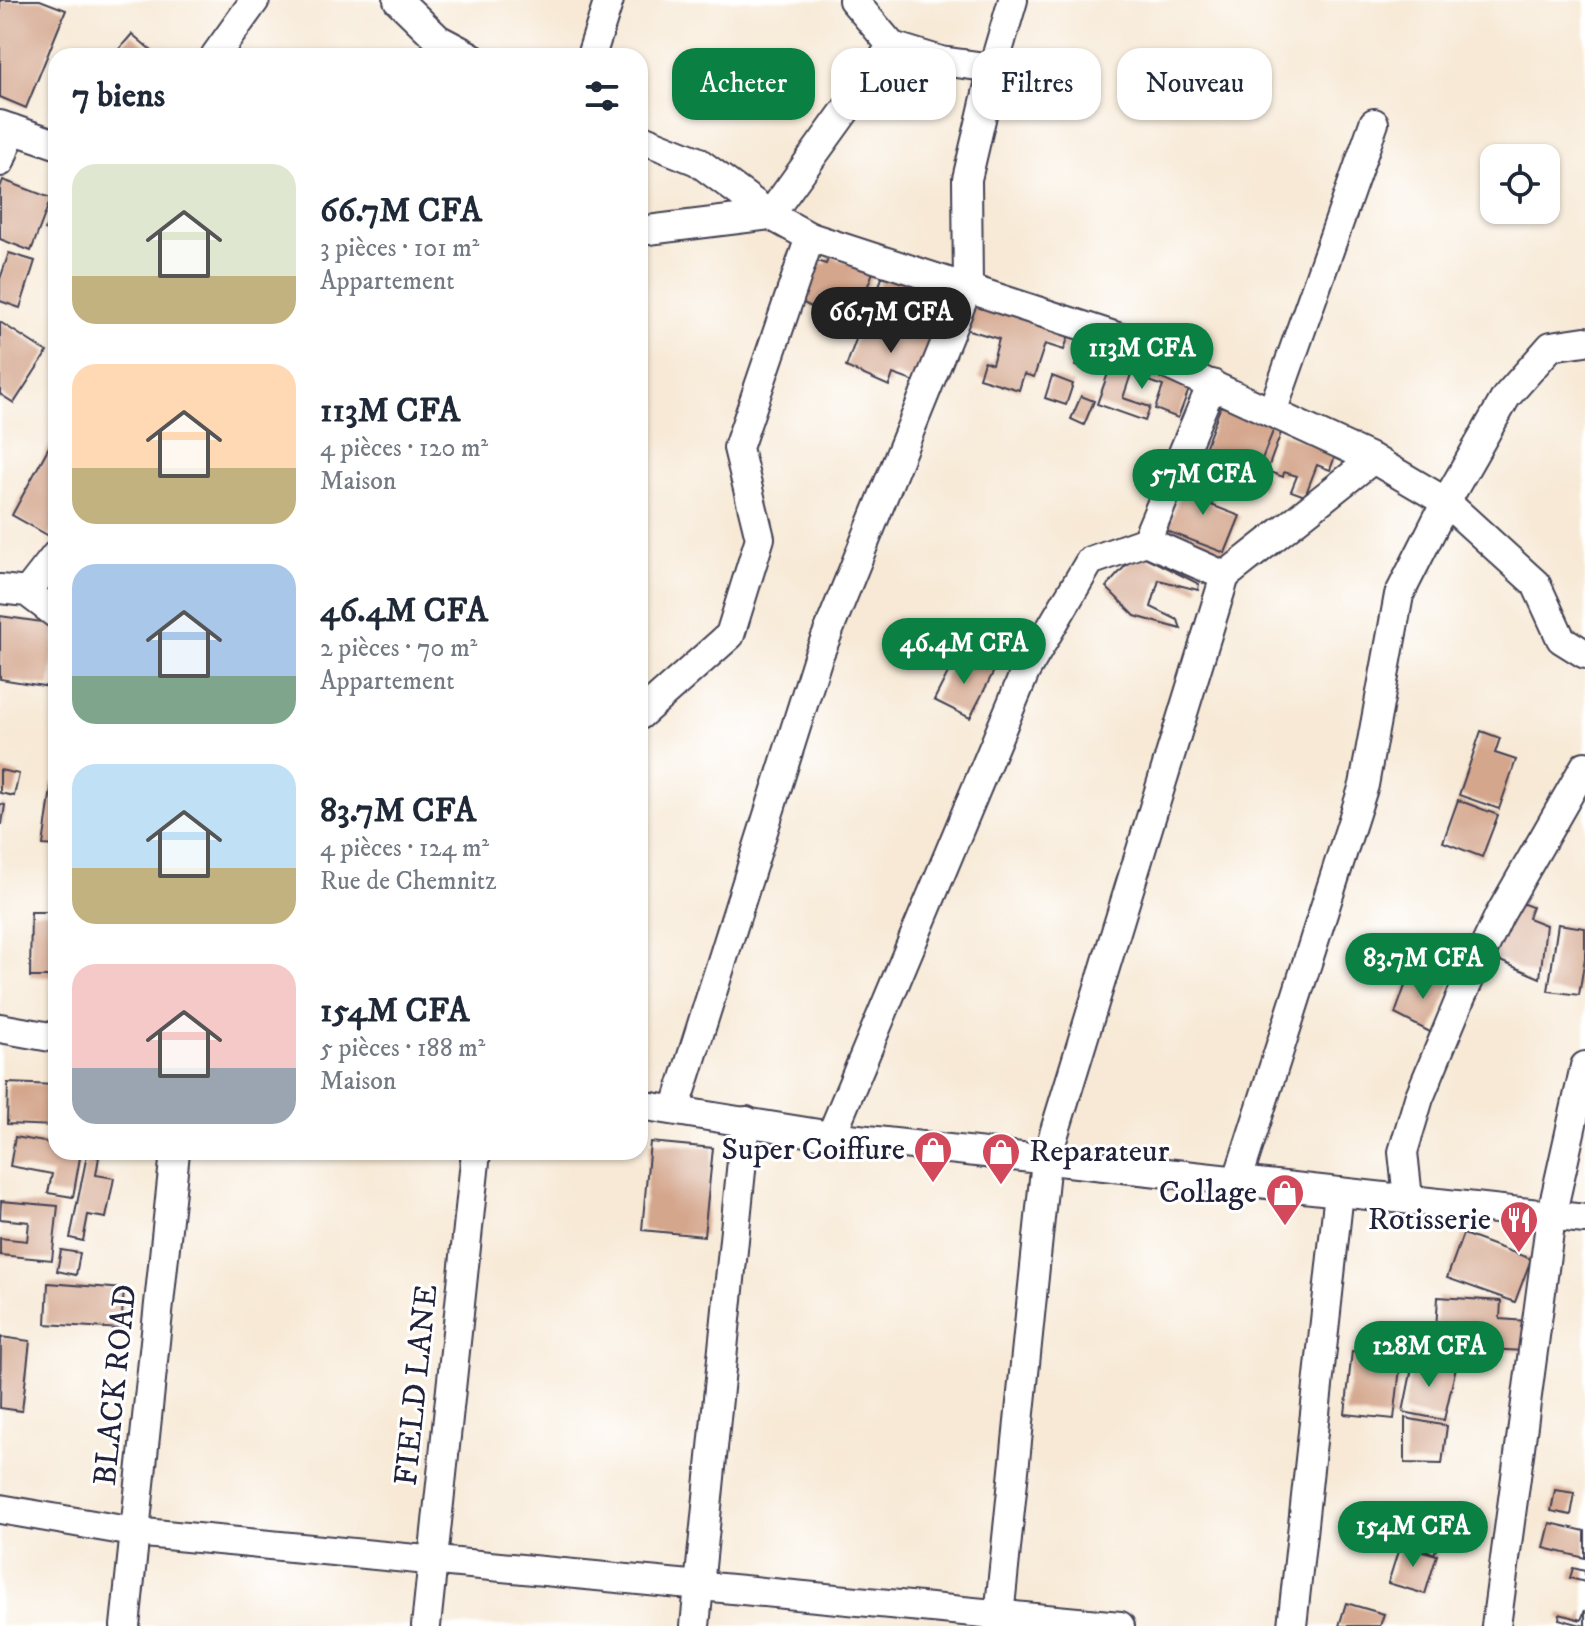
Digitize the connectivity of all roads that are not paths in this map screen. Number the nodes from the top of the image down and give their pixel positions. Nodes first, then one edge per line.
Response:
1 (255, 0) edge
2 (398, 0) edge
3 (609, 0) edge
4 (853, 0) edge
5 (1013, 0) edge
6 (892, 46) junction
7 (221, 48) edge
8 (455, 48) edge
9 (594, 48) edge
10 (999, 48) edge
11 (972, 65) edge
12 (981, 120) edge
13 (1374, 123) dead end
14 (6, 127) edge
15 (48, 141) edge
16 (648, 141) edge
17 (0, 162) edge
18 (770, 215) junction
19 (648, 230) edge
20 (810, 237) junction
21 (968, 287) junction
22 (1585, 341) edge
23 (1212, 384) junction
24 (1272, 412) junction
25 (1373, 459) junction
26 (1446, 502) junction
27 (1146, 541) junction
28 (48, 562) edge
29 (1225, 576) junction
30 (13, 590) edge
31 (48, 610) edge
32 (1585, 654) edge
33 (648, 708) edge
34 (1585, 766) edge
35 (0, 1028) edge
36 (48, 1037) edge
37 (1585, 1066) edge
38 (648, 1106) edge
39 (675, 1110) junction
40 (746, 1121) junction
41 (831, 1136) junction
42 (174, 1160) edge
43 (475, 1160) edge
44 (1046, 1160) junction
45 (1237, 1182) junction
46 (1339, 1192) junction
47 (1408, 1198) junction
48 (1551, 1217) junction
49 (1585, 1219) edge
50 (0, 1509) edge
51 (134, 1532) junction
52 (433, 1560) junction
53 (699, 1586) junction
54 (999, 1620) edge
55 (125, 1626) edge
56 (426, 1626) edge
57 (695, 1626) edge
58 (1120, 1626) edge
59 (1292, 1626) edge
60 (1496, 1626) edge

1 - 7 street
2 - 8 street
3 - 9 street
4 - 6 street
5 - 10 street
6 - 11 street
6 - 18 street
12 - 21 street
13 - 24 street
14 - 15 street
14 - 17 street
16 - 18 street
18 - 19 street
18 - 20 street
20 - 21 street
20 - 33 street
21 - 23 street
21 - 39 street
22 - 26 street
23 - 24 street
23 - 27 street
24 - 25 street
25 - 26 street
25 - 29 street
26 - 32 street
26 - 45 street
27 - 29 street
27 - 41 street
28 - 30 street
29 - 44 street
30 - 31 street
34 - 47 street
35 - 36 street
37 - 48 street
38 - 39 street
39 - 40 street
40 - 41 street
40 - 53 street
41 - 44 street
42 - 51 street, BLACK ROAD
43 - 52 street, FIELD LANE
44 - 45 street
44 - 54 street
45 - 46 street
46 - 47 street
46 - 59 street
47 - 48 street
48 - 49 street
48 - 60 street
50 - 51 street
51 - 52 street
51 - 55 street, BLACK ROAD
52 - 53 street
52 - 56 street, FIELD LANE
53 - 54 street
53 - 57 street
54 - 58 street

